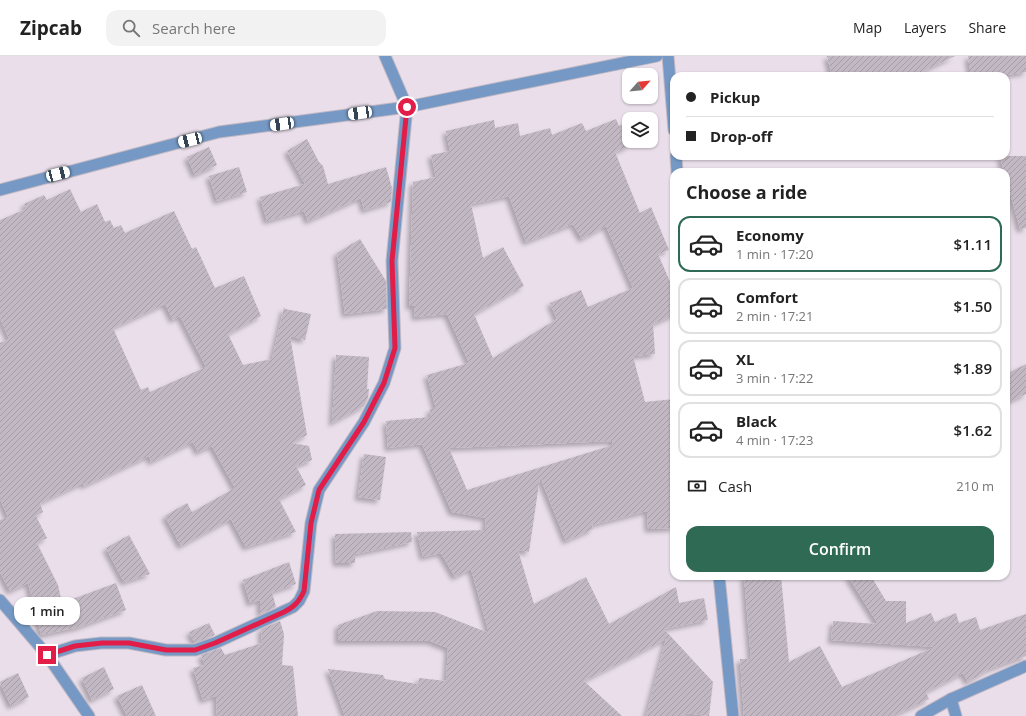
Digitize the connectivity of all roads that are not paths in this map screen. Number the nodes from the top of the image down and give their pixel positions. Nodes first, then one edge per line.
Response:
1 (386, 56) edge
2 (656, 56) edge
3 (668, 56) edge
4 (670, 81) edge
5 (407, 107) junction
6 (0, 190) edge
7 (719, 580) edge
8 (0, 600) edge
9 (47, 655) junction
10 (1026, 666) edge
11 (951, 699) junction
12 (89, 716) edge
13 (733, 716) edge
14 (921, 716) edge
15 (956, 716) edge

1 - 5 street
2 - 5 street
3 - 4 street
5 - 6 street
5 - 9 street
7 - 13 street
8 - 9 street
9 - 12 street
10 - 11 street
11 - 14 street
11 - 15 street

